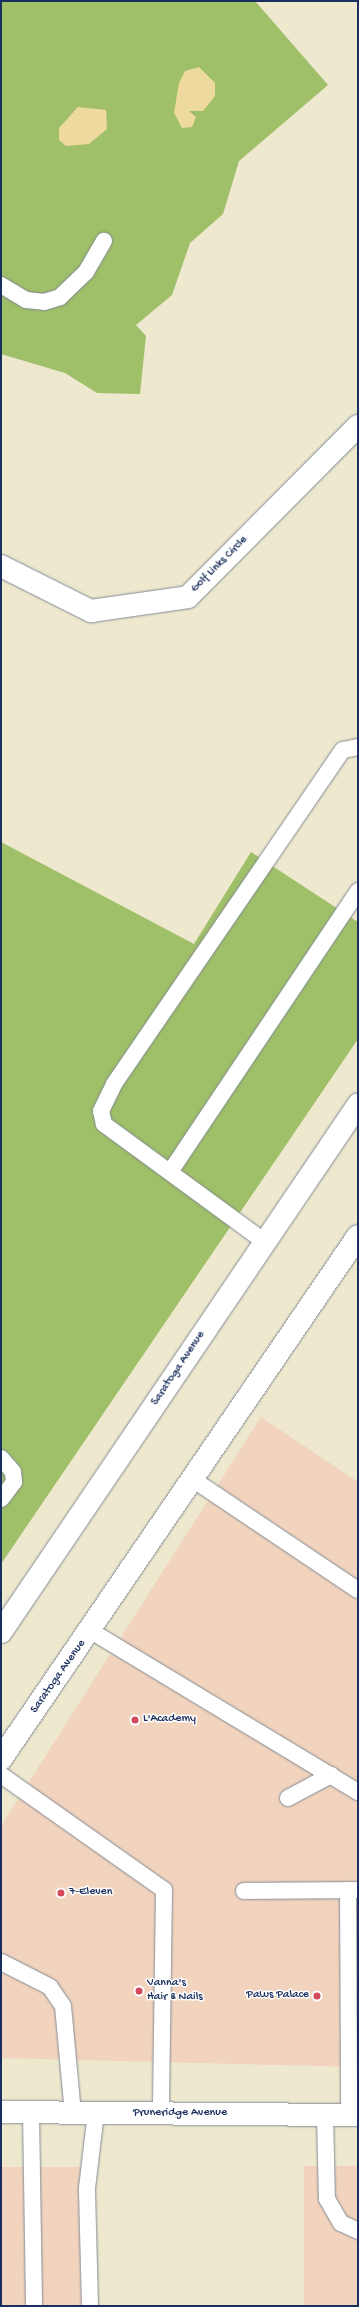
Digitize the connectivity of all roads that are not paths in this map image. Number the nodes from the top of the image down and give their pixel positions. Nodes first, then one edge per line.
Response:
1 (104, 241) dead end
2 (1, 285) edge
3 (358, 426) edge
4 (1, 566) edge
5 (358, 747) edge
6 (358, 891) edge
7 (358, 1105) edge
8 (170, 1172) junction
9 (265, 1242) junction
10 (355, 1248) edge
11 (1, 1458) edge
12 (194, 1480) junction
13 (1, 1499) edge
14 (358, 1590) edge
15 (91, 1631) junction
16 (1, 1632) edge
17 (1, 1759) edge
18 (1, 1775) edge
19 (331, 1775) junction
20 (358, 1792) edge
21 (288, 1798) dead end
22 (353, 1890) edge
23 (244, 1891) dead end
24 (1, 1962) edge
25 (1, 2112) edge
26 (31, 2113) junction
27 (73, 2113) junction
28 (96, 2113) junction
29 (162, 2114) junction
30 (325, 2114) junction
31 (354, 2115) edge
32 (358, 2231) edge
33 (34, 2306) edge
34 (90, 2306) edge

1 - 2 lane
3 - 4 main road, Golf Links Circle
5 - 8 lane
6 - 8 lane
7 - 9 main road, Saratoga Avenue
8 - 9 lane
9 - 16 main road, Saratoga Avenue
10 - 12 main road, Saratoga Avenue
11 - 13 lane
12 - 14 lane
12 - 15 main road, Saratoga Avenue
15 - 17 main road, Saratoga Avenue
15 - 19 lane
18 - 29 lane
19 - 20 lane
19 - 21 lane
22 - 23 lane
22 - 31 lane
24 - 27 lane
25 - 26 main road, Pruneridge Avenue
26 - 27 main road, Pruneridge Avenue
26 - 33 lane
27 - 28 main road, Pruneridge Avenue
28 - 29 main road, Pruneridge Avenue
28 - 34 lane
29 - 30 main road, Pruneridge Avenue
30 - 31 main road, Pruneridge Avenue
30 - 32 lane

